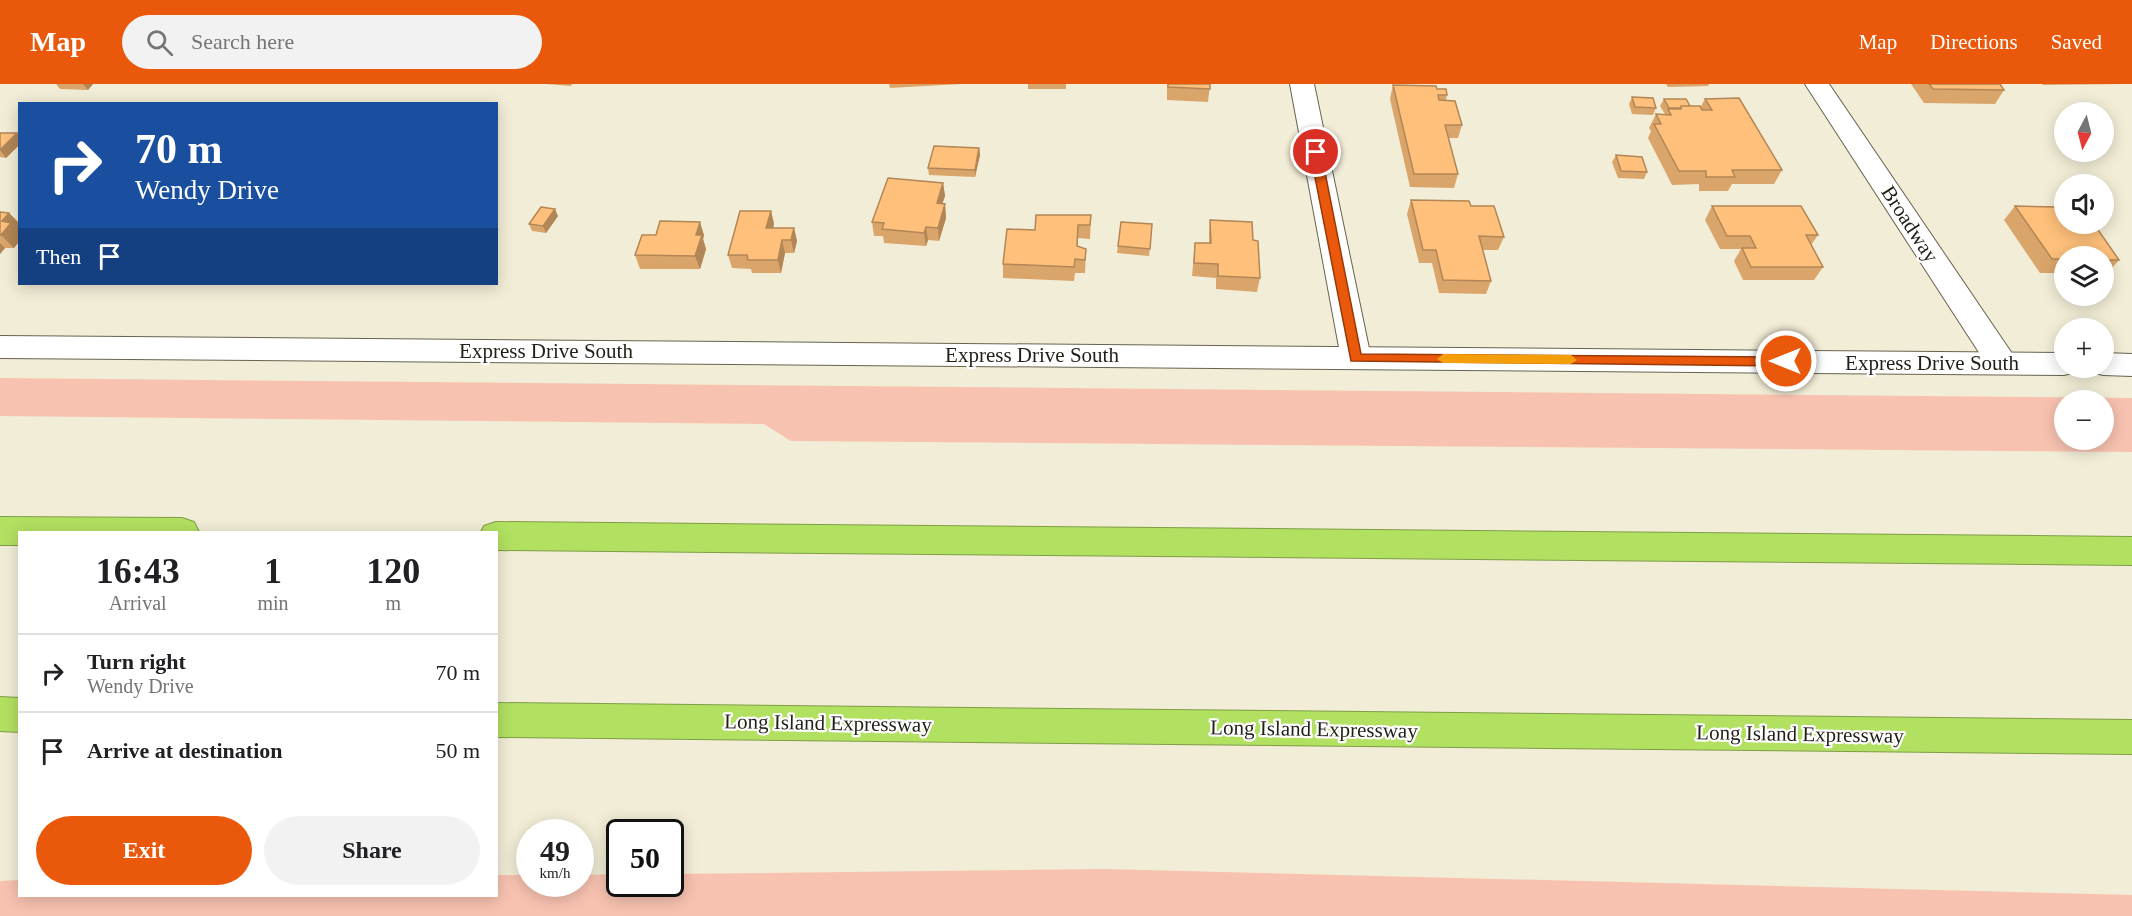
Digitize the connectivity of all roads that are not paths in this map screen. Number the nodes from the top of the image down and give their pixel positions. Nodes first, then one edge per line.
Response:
1 (1302, 84) edge
2 (1817, 84) edge
3 (0, 347) edge
4 (1356, 358) junction
5 (2002, 363) junction
6 (2054, 364) edge
7 (2114, 364) edge
8 (2132, 365) edge
9 (0, 531) edge
10 (18, 531) edge
11 (498, 536) edge
12 (2132, 551) edge
13 (0, 714) edge
14 (18, 715) edge
15 (498, 720) edge
16 (2132, 737) edge

1 - 4 main road
2 - 5 main road, Broadway
3 - 4 main road, Express Drive South
4 - 5 main road, Express Drive South
5 - 6 main road, Express Drive South
7 - 8 main road
9 - 10 highway
11 - 12 highway
13 - 14 highway
15 - 16 highway, Long Island Expressway

